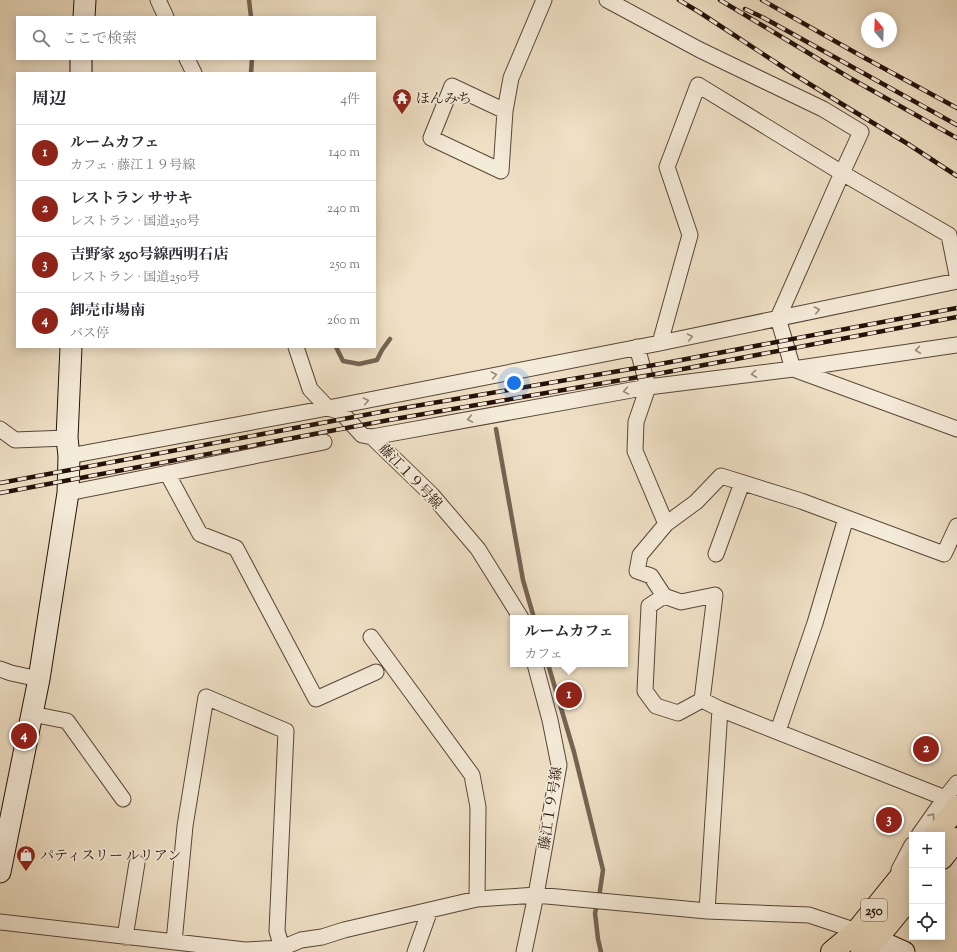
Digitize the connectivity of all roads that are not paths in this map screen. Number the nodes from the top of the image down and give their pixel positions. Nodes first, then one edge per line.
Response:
1 (85, 0) edge
2 (158, 0) edge
3 (544, 0) edge
4 (607, 0) edge
5 (84, 16) edge
6 (166, 16) edge
7 (81, 60) edge
8 (188, 60) edge
9 (81, 72) edge
10 (194, 72) edge
11 (505, 111) junction
12 (842, 173) junction
13 (957, 276) edge
14 (957, 281) edge
15 (778, 318) junction
16 (660, 343) junction
17 (957, 344) edge
18 (637, 347) junction
19 (71, 348) edge
20 (296, 348) edge
21 (793, 369) junction
22 (648, 387) junction
23 (328, 408) junction
24 (0, 428) edge
25 (957, 429) edge
26 (372, 437) junction
27 (324, 442) dead end
28 (68, 447) junction
29 (167, 473) junction
30 (742, 483) junction
31 (68, 493) junction
32 (846, 518) junction
33 (666, 524) junction
34 (957, 526) edge
35 (716, 554) dead end
36 (664, 596) junction
37 (519, 615) edge
38 (371, 637) dead end
39 (536, 667) edge
40 (0, 669) edge
41 (376, 672) dead end
42 (39, 679) junction
43 (702, 700) junction
44 (720, 709) junction
45 (32, 714) junction
46 (778, 731) junction
47 (957, 783) edge
48 (123, 799) dead end
49 (951, 802) edge
50 (922, 832) edge
51 (948, 846) edge
52 (909, 851) edge
53 (137, 863) dead end
54 (909, 867) edge
55 (0, 872) edge
56 (887, 894) junction
57 (536, 895) junction
58 (909, 898) edge
59 (477, 899) junction
60 (430, 910) junction
61 (707, 911) junction
62 (0, 922) edge
63 (125, 937) junction
64 (865, 941) edge
65 (174, 942) junction
66 (282, 950) edge
67 (415, 952) edge
68 (524, 952) edge
69 (832, 952) edge
70 (904, 952) edge

1 - 5 street
2 - 6 street
3 - 11 street
4 - 12 street
7 - 9 street
8 - 10 street
11 - 11 street
12 - 13 street
12 - 15 street
12 - 16 street
15 -> 14 street
16 -> 15 street
15 - 21 street
16 - 18 street
17 -> 21 street
18 - 22 street
23 -> 18 street
19 - 28 street
20 - 23 street, 藤江１９号線
21 -> 22 street
21 - 25 street
22 -> 26 street
22 - 33 street
23 - 26 street, 藤江１９号線
23 - 28 street
24 - 28 street
26 - 37 street, 藤江１９号線
27 - 29 street
28 - 31 street
29 - 31 street
29 - 41 street
30 - 32 street
30 - 33 street
30 - 35 street
31 - 42 street
32 - 34 street
32 - 46 street
33 - 36 street
36 - 43 street
36 - 43 street
38 - 59 street
39 - 57 street, 藤江１９号線
40 - 42 street
42 - 45 street
43 - 44 street
44 - 46 street
44 - 61 street
45 - 48 street
45 - 55 street
46 - 49 street
47 - 49 street
50 -> 49 street
49 - 51 highway
52 - 56 street
53 - 63 street
54 - 56 highway, 250
56 - 64 highway, 250
57 - 59 street
57 - 61 street
57 - 68 street, 藤江１９号線
58 - 64 highway, 250
59 - 60 street
60 - 66 street
60 - 67 street
61 - 64 street
62 - 63 street
63 - 65 street
64 - 69 highway, 250
64 - 70 street
65 - 66 street
65 - 66 street

